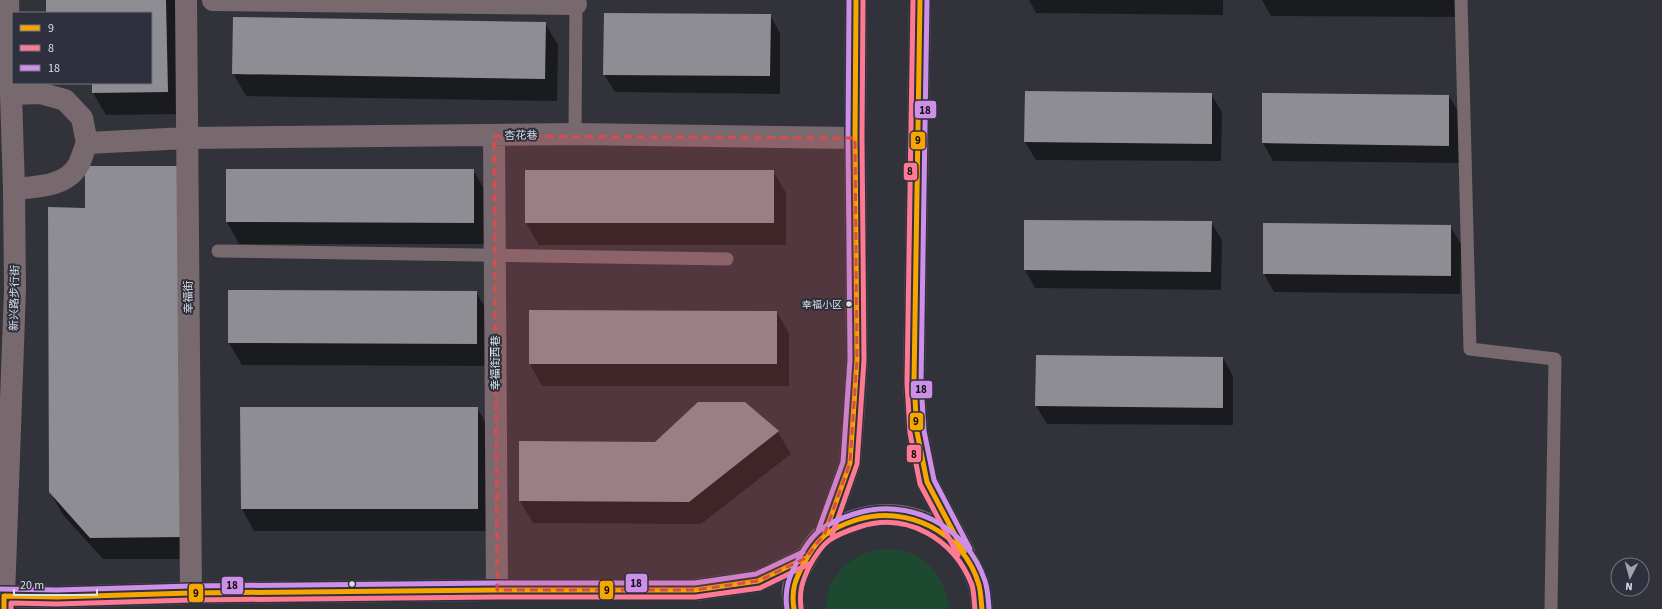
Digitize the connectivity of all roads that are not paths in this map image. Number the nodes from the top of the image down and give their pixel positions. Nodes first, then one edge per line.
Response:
1 (8, 0) edge
2 (186, 0) edge
3 (213, 0) edge
4 (856, 0) edge
5 (920, 0) edge
6 (1461, 0) edge
7 (576, 2) edge
8 (11, 94) junction
9 (575, 134) junction
10 (494, 136) junction
11 (187, 138) junction
12 (854, 138) junction
13 (87, 143) junction
14 (14, 189) junction
15 (218, 251) dead end
16 (494, 257) junction
17 (727, 259) dead end
18 (7, 289) edge
19 (825, 533) junction
20 (964, 552) junction
21 (806, 558) junction
22 (979, 583) junction
23 (497, 590) junction
24 (191, 593) junction
25 (2, 601) edge
26 (794, 609) edge
27 (982, 609) edge
28 (998, 609) edge
29 (1551, 609) edge

1 - 8 street, 新兴路步行街
2 - 11 street, 幸福街
3 - 7 street
4 - 12 main road
5 - 20 main road
6 - 29 lane
7 - 9 lane
8 - 13 street
8 - 14 street, 新兴路步行街
9 - 10 street, 杏花巷
9 - 12 street, 杏花巷
10 - 11 street, 杏花巷
10 - 16 street, 幸福街西巷
11 - 13 street, 杏花巷
11 - 24 street, 幸福街
12 - 19 main road
13 - 14 street
14 - 18 street, 新兴路步行街
15 - 16 lane
16 - 17 lane
16 - 23 street, 幸福街西巷
18 - 25 street, 新兴路步行街
19 - 20 main road
19 - 21 main road
20 - 22 main road
21 - 23 main road
21 - 26 main road
22 - 27 main road
22 - 28 main road
23 - 24 main road
24 - 25 main road

